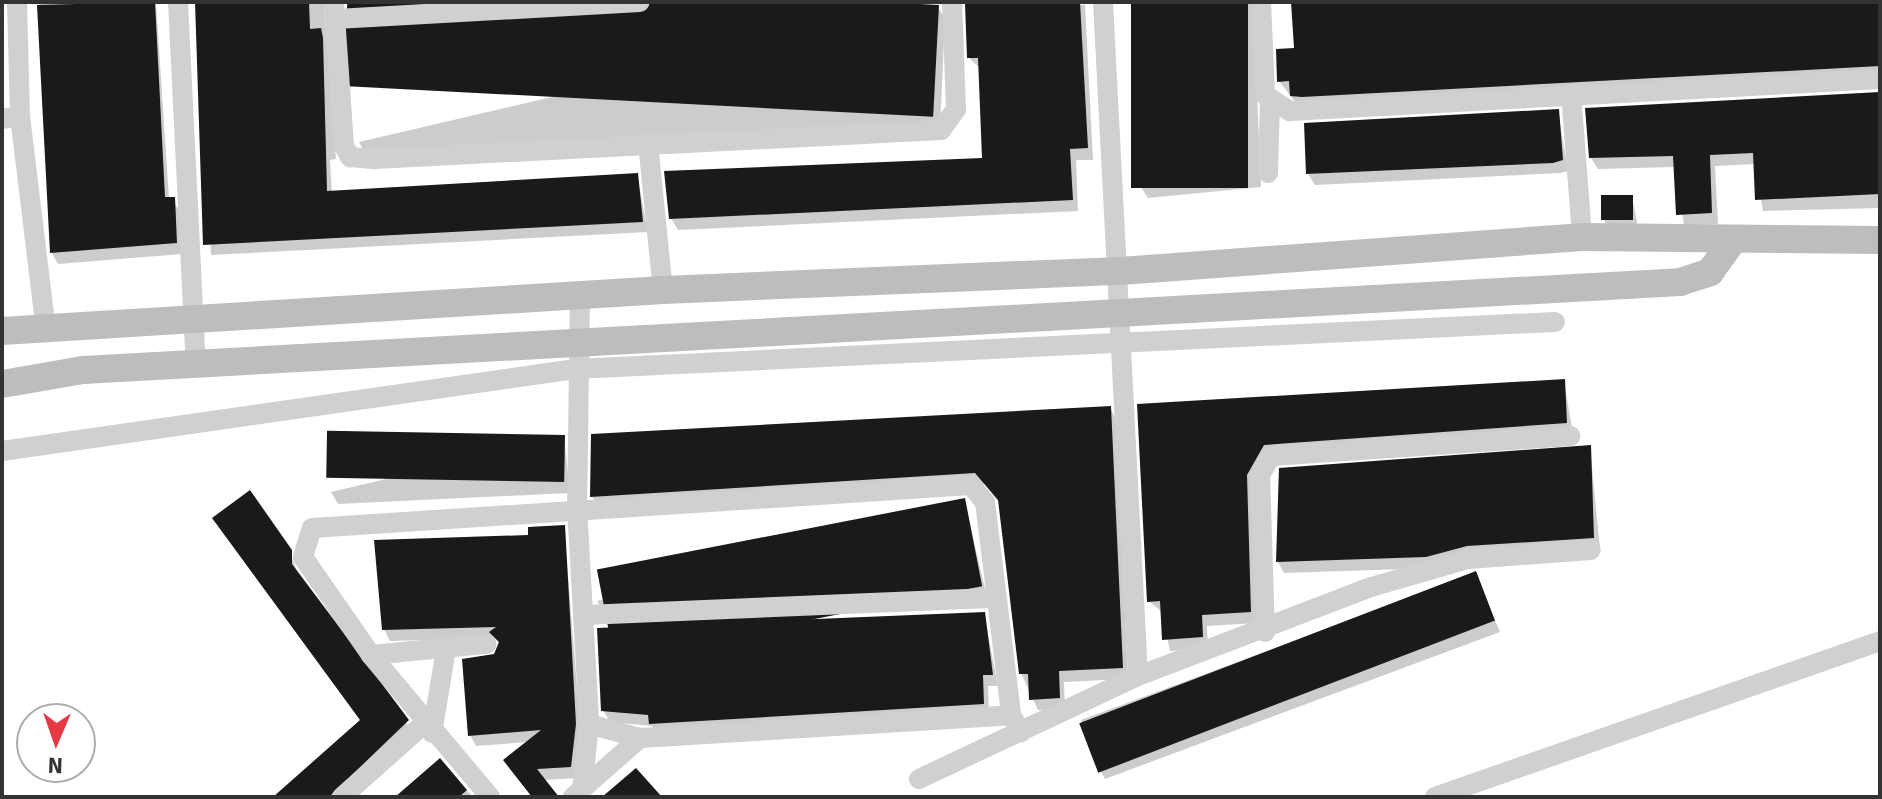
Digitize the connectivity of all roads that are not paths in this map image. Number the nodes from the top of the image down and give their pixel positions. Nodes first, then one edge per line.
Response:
1 (17, 2) edge
2 (178, 2) edge
3 (640, 2) edge
4 (952, 2) edge
5 (1103, 2) edge
6 (1261, 2) edge
7 (335, 11) edge
8 (1880, 79) edge
9 (1571, 93) junction
10 (1270, 102) junction
11 (11, 118) edge
12 (648, 143) junction
13 (1268, 173) dead end
14 (1582, 237) junction
15 (1880, 240) edge
16 (1731, 243) junction
17 (1120, 271) junction
18 (663, 290) junction
19 (580, 297) junction
20 (1120, 315) junction
21 (198, 317) junction
22 (1555, 322) dead end
23 (45, 323) junction
24 (2, 331) edge
25 (1120, 343) junction
26 (576, 356) junction
27 (196, 365) junction
28 (2, 384) edge
29 (1570, 436) dead end
30 (2, 451) edge
31 (577, 506) junction
32 (1591, 550) dead end
33 (997, 598) junction
34 (585, 615) junction
35 (1265, 632) junction
36 (1880, 641) edge
37 (486, 644) dead end
38 (446, 649) junction
39 (371, 655) junction
40 (1138, 676) junction
41 (589, 724) junction
42 (1016, 724) junction
43 (428, 728) junction
44 (640, 738) junction
45 (919, 779) dead end
46 (577, 794) edge
47 (342, 797) edge
48 (490, 797) edge
49 (1435, 797) edge

1 - 11 street
2 - 21 street
3 - 7 street
4 - 12 street
5 - 17 street
6 - 10 street
7 - 12 street
8 - 9 street
9 - 10 street
9 - 14 street
10 - 13 street
11 - 23 street
12 - 18 street
14 - 16 street
14 - 17 street
15 - 16 street
16 - 20 street
17 - 18 street
17 - 20 street
18 - 19 street
19 - 21 street
19 - 26 street
20 - 25 street
20 - 26 street
21 - 23 street
21 - 27 street
22 - 25 street
23 - 24 street
25 - 26 street
25 - 40 street
26 - 27 street
26 - 30 street
26 - 31 street
27 - 28 street
29 - 35 street
31 - 33 street
31 - 34 street
31 - 39 street
32 - 35 street
33 - 34 street
33 - 42 street
34 - 41 street
35 - 40 street
36 - 49 street
37 - 38 street
38 - 39 street
38 - 43 street
39 - 43 street
40 - 42 street
41 - 44 street
41 - 46 street
42 - 44 street
42 - 45 street
43 - 47 street
43 - 48 street
44 - 46 street

